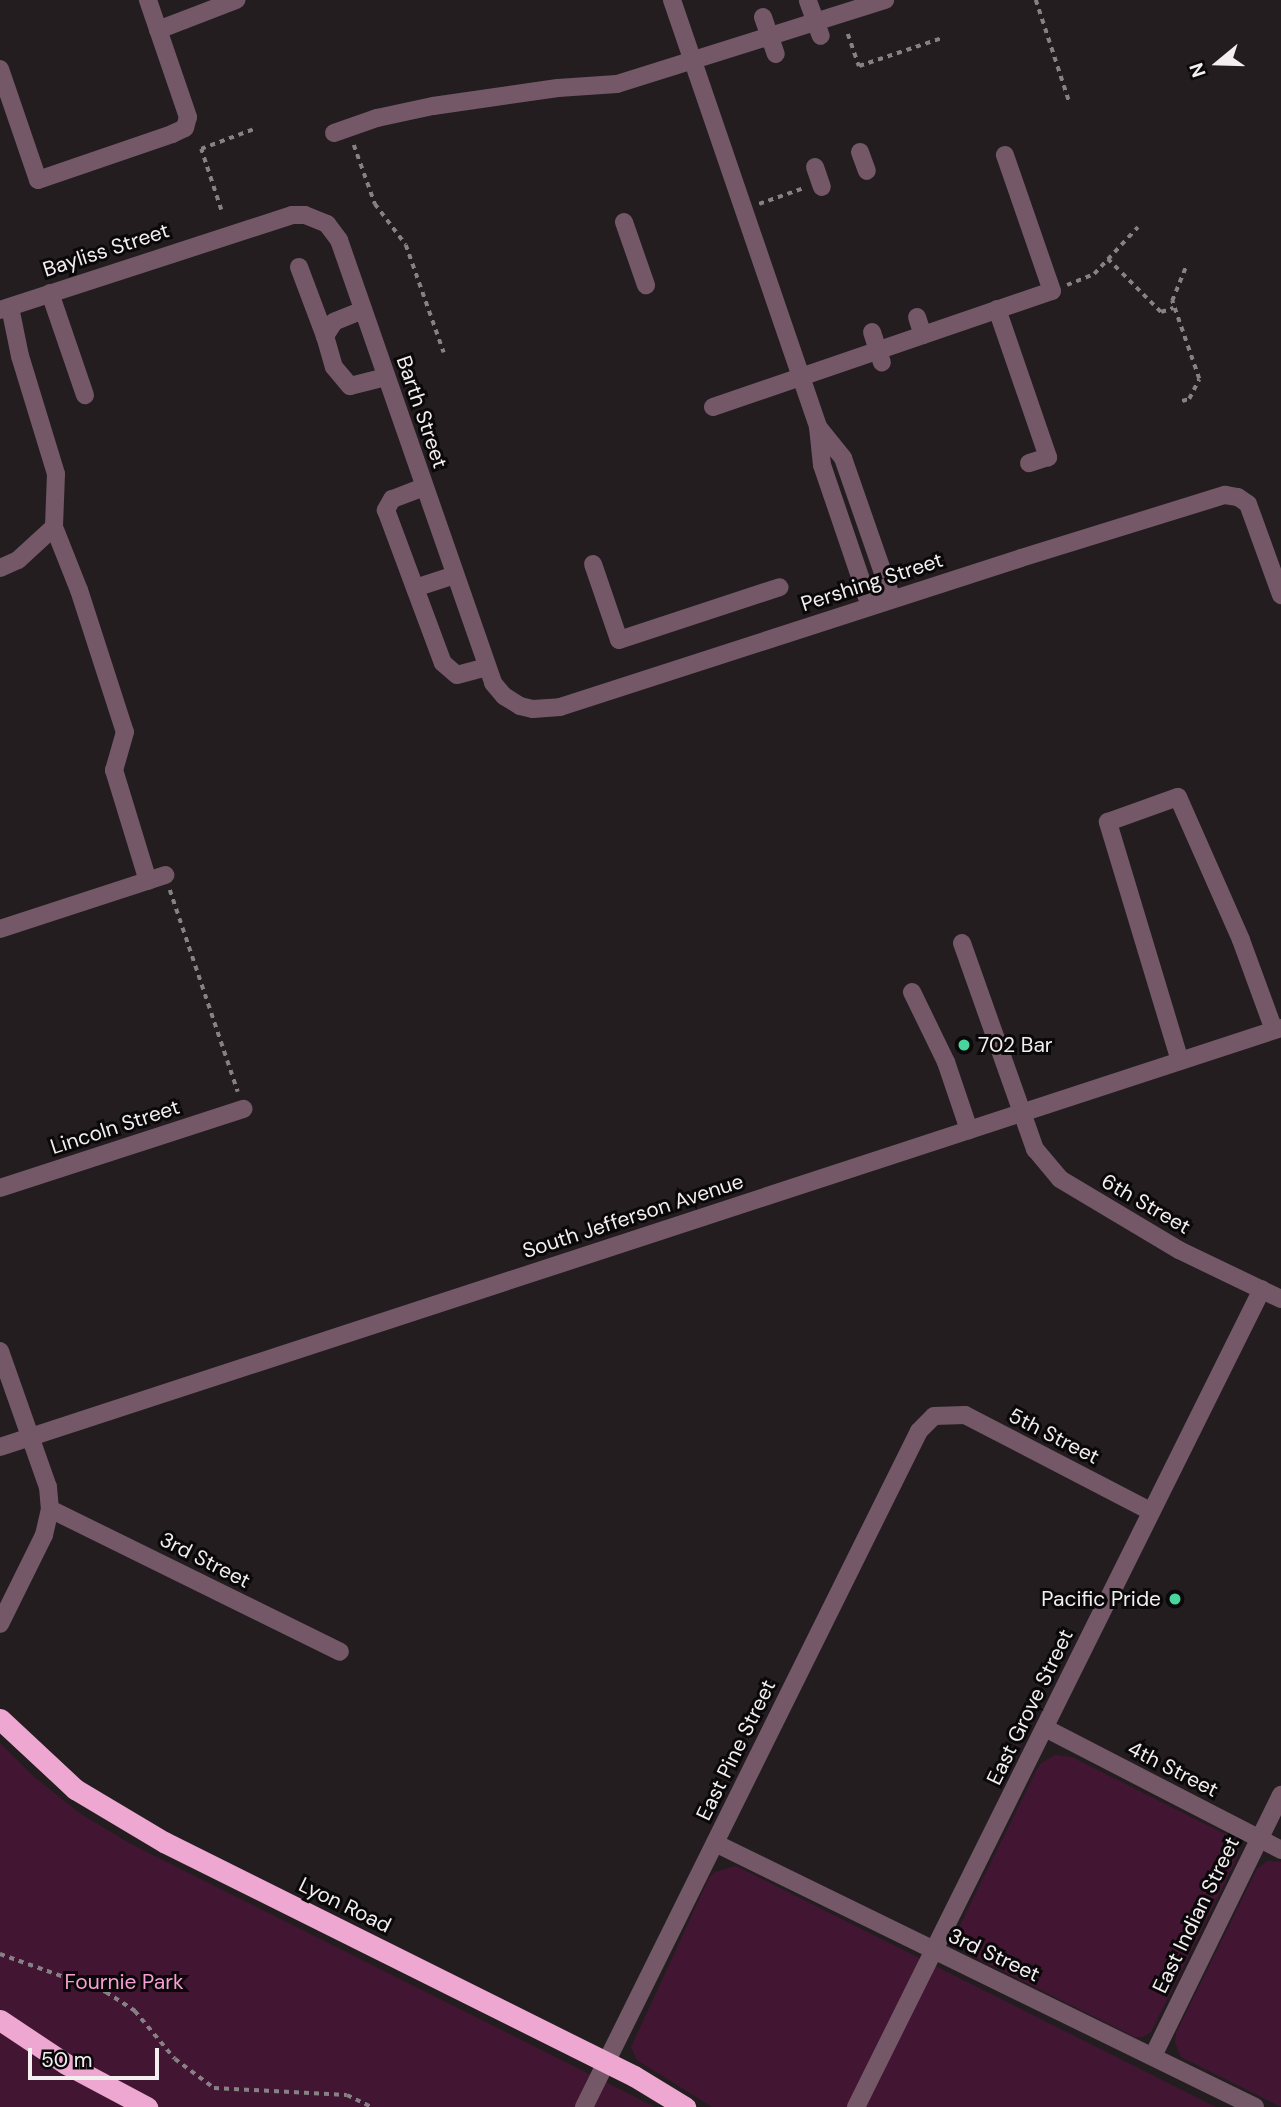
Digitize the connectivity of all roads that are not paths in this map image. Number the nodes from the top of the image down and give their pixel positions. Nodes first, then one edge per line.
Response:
1 (148, 0) edge
2 (236, 0) edge
3 (672, 0) edge
4 (885, 0) edge
5 (808, 1) edge
6 (213, 11) edge
7 (763, 17) dead end
8 (818, 29) junction
9 (158, 30) junction
10 (769, 35) junction
11 (776, 54) dead end
12 (692, 59) junction
13 (0, 69) edge
14 (334, 133) dead end
15 (860, 152) dead end
16 (1005, 155) dead end
17 (815, 167) dead end
18 (867, 171) dead end
19 (816, 186) road end
20 (624, 222) dead end
21 (227, 235) joint
22 (299, 267) dead end
23 (646, 285) dead end
24 (50, 293) junction
25 (5, 308) edge
26 (997, 309) junction
27 (363, 310) junction
28 (917, 317) dead end
29 (872, 332) dead end
30 (923, 335) junction
31 (325, 336) junction
32 (880, 356) junction
33 (386, 377) junction
34 (800, 377) junction
35 (85, 396) dead end
36 (713, 407) dead end
37 (818, 427) junction
38 (1029, 463) dead end
39 (424, 486) junction
40 (54, 527) junction
41 (593, 564) dead end
42 (0, 568) edge
43 (455, 575) junction
44 (780, 587) dead end
45 (415, 588) junction
46 (1281, 594) edge
47 (892, 599) junction
48 (870, 606) junction
49 (487, 667) junction
50 (520, 706) joint
51 (165, 875) road end
52 (148, 881) junction
53 (0, 929) edge
54 (962, 943) dead end
55 (912, 992) dead end
56 (1278, 1029) edge
57 (1180, 1061) junction
58 (243, 1109) road end
59 (1022, 1112) junction
60 (969, 1130) junction
61 (0, 1188) edge
62 (1262, 1289) junction
63 (1281, 1299) edge
64 (0, 1351) edge
65 (934, 1416) joint
66 (30, 1437) junction
67 (0, 1447) edge
68 (50, 1509) junction
69 (1150, 1511) junction
70 (0, 1625) edge
71 (340, 1652) dead end
72 (0, 1719) edge
73 (1045, 1728) junction
74 (1281, 1795) edge
75 (1258, 1839) junction
76 (715, 1843) junction
77 (1281, 1850) edge
78 (935, 1952) junction
79 (0, 2020) edge
80 (1153, 2056) junction
81 (607, 2062) junction
82 (148, 2107) edge
83 (584, 2107) edge
84 (685, 2107) edge
85 (856, 2107) edge
86 (1255, 2107) edge

1 - 9 street
2 - 6 street
3 - 12 street
4 - 8 street
5 - 8 street
6 - 9 street
7 - 10 street
8 - 10 street
9 - 13 street
10 - 11 street
10 - 12 street
12 - 14 street
12 - 34 street
15 - 18 street
16 - 26 street
17 - 19 street
20 - 23 street
21 - 24 street, Bayliss Street
21 - 27 street, Barth Street
22 - 31 street
24 - 25 street, Bayliss Street
24 - 35 street
25 - 40 street
26 - 30 street
26 - 38 street
27 - 31 street
27 - 33 street, Barth Street
28 - 30 street
29 - 32 street
30 - 32 street
31 - 33 street
32 - 34 street
33 - 39 street, Barth Street
34 - 36 street
34 - 37 street
37 - 47 street
37 - 48 street
39 - 43 street, Barth Street
39 - 45 street
40 - 42 street
40 - 52 street
41 - 44 street
43 - 45 street
43 - 49 street, Barth Street
45 - 49 street
46 - 47 street, Pershing Street
47 - 48 street, Pershing Street
48 - 50 street, Pershing Street
49 - 50 street, Barth Street
51 - 52 street
52 - 53 street
54 - 59 street, 6th Street
55 - 60 street
56 - 57 street, South Jefferson Avenue
56 - 57 street
57 - 59 street, South Jefferson Avenue
58 - 61 street, Lincoln Street
59 - 60 street, South Jefferson Avenue
59 - 62 street, 6th Street
60 - 66 street, South Jefferson Avenue
62 - 63 street, 6th Street
62 - 69 street, East Grove Street
64 - 66 street
65 - 69 street, 5th Street
65 - 76 street, East Pine Street
66 - 67 street, South Jefferson Avenue
66 - 68 street
68 - 70 street
68 - 71 street, 3rd Street
69 - 73 street, East Grove Street
72 - 81 highway, Lyon Road
73 - 75 street, 4th Street
73 - 78 street, East Grove Street
74 - 75 street, East Indian Street
75 - 77 street, 4th Street
75 - 80 street, East Indian Street
76 - 78 street, 3rd Street
76 - 81 street, East Pine Street
78 - 80 street, 3rd Street
78 - 85 street, East Grove Street
79 - 82 highway
80 - 86 street, 3rd Street
81 - 83 street, East Pine Street
81 - 84 highway, Lyon Road

